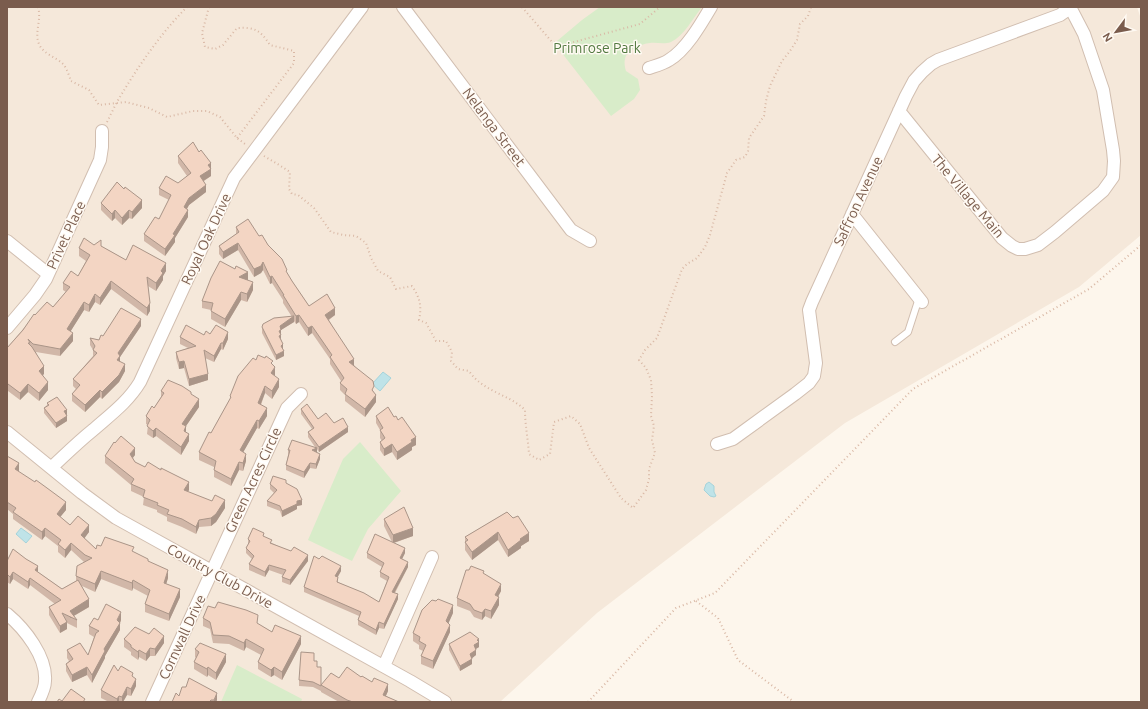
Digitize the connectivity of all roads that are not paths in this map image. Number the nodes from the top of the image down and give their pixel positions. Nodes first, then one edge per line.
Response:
1 (362, 7) edge
2 (403, 7) edge
3 (711, 7) edge
4 (1070, 7) edge
5 (649, 68) dead end
6 (899, 111) junction
7 (102, 131) road end
8 (852, 214) junction
9 (7, 241) edge
10 (590, 241) dead end
11 (48, 274) junction
12 (921, 300) joint
13 (7, 328) edge
14 (895, 342) dead end
15 (302, 394) dead end
16 (7, 432) edge
17 (717, 444) dead end
18 (51, 468) junction
19 (432, 557) dead end
20 (212, 571) junction
21 (7, 614) edge
22 (384, 666) junction
23 (38, 702) edge
24 (152, 702) edge
25 (445, 702) edge

1 - 18 street, Royal Oak Drive
2 - 10 street, Nelanga Street
3 - 5 street
4 - 6 street, Saffron Avenue
4 - 6 street, The Village Main
6 - 8 street, Saffron Avenue
7 - 11 street, Privet Place
8 - 12 street
8 - 17 street, Saffron Avenue
9 - 11 street
11 - 13 street, Privet Place
12 - 14 lane
15 - 20 street, Green Acres Circle
16 - 18 street, Country Club Drive
18 - 20 street, Country Club Drive
19 - 22 street
20 - 22 street, Country Club Drive
20 - 24 street, Cornwall Drive
21 - 23 street
22 - 25 street, Country Club Drive

